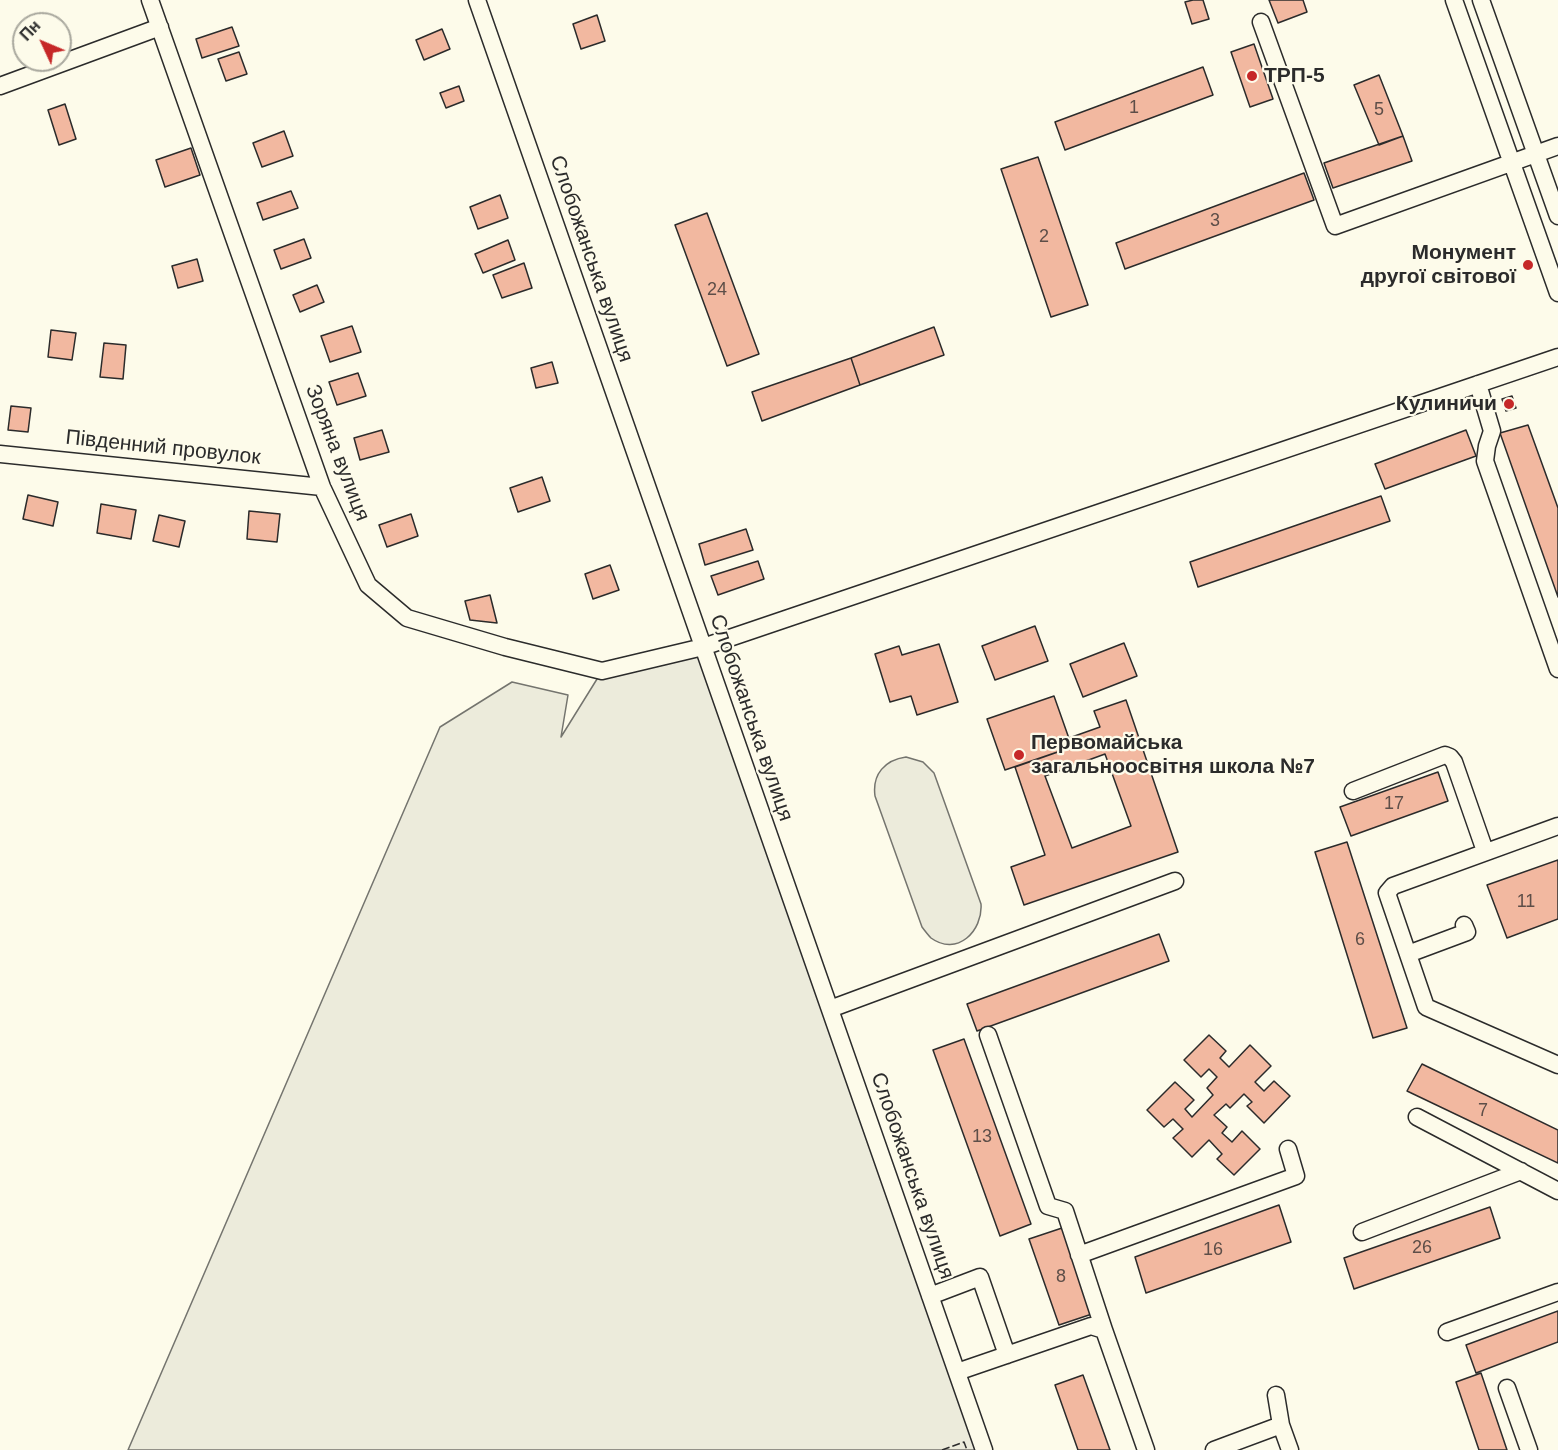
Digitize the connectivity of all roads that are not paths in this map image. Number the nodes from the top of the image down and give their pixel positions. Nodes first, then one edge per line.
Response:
1 (150, 0) edge
2 (477, 0) edge
3 (1454, 0) edge
4 (1481, 0) edge
5 (1261, 22) dead end
6 (160, 27) junction
7 (0, 86) edge
8 (1558, 146) edge
9 (1536, 154) junction
10 (1512, 163) junction
11 (1558, 216) edge
12 (1558, 293) edge
13 (1558, 357) edge
14 (1478, 384) junction
15 (0, 454) edge
16 (322, 487) junction
17 (703, 647) junction
18 (1558, 669) edge
19 (1353, 791) dead end
20 (1558, 826) edge
21 (1485, 851) junction
22 (1175, 881) dead end
23 (1464, 925) dead end
24 (1408, 954) junction
25 (830, 1010) junction
26 (988, 1035) dead end
27 (1558, 1065) edge
28 (1417, 1117) dead end
29 (1288, 1149) dead end
30 (1521, 1171) junction
31 (1558, 1191) edge
32 (1362, 1232) dead end
33 (1079, 1255) junction
34 (1558, 1292) edge
35 (930, 1296) junction
36 (1104, 1330) junction
37 (1448, 1332) dead end
38 (1007, 1354) junction
39 (957, 1372) junction
40 (1507, 1388) dead end
41 (1276, 1395) dead end
42 (1281, 1425) junction
43 (984, 1450) edge
44 (1146, 1450) edge
45 (1214, 1450) edge
46 (1290, 1450) edge
47 (1529, 1450) edge

1 - 6 street, Зоряна вулиця
2 - 17 street, Слобожанська вулиця
3 - 10 street
4 - 9 street
5 - 10 street
6 - 7 street
6 - 16 street, Зоряна вулиця
8 - 9 street
9 - 10 street
9 - 11 street
10 - 12 street
13 - 14 street, Зоряна вулиця
14 - 17 street, Зоряна вулиця
14 - 18 street
15 - 16 street, Південний провулок
16 - 17 street, Зоряна вулиця
17 - 25 street, Слобожанська вулиця
19 - 21 street
20 - 21 street
21 - 24 street
22 - 25 street
23 - 24 street
24 - 27 street
25 - 35 street, Слобожанська вулиця
26 - 33 street
28 - 30 street
29 - 33 street
30 - 31 street
30 - 32 street
33 - 36 street
34 - 37 street
35 - 38 street
35 - 39 street, Слобожанська вулиця
36 - 38 street
36 - 44 street
38 - 39 street
39 - 43 street, Слобожанська вулиця
40 - 47 street
41 - 42 street
42 - 45 street
42 - 46 street

